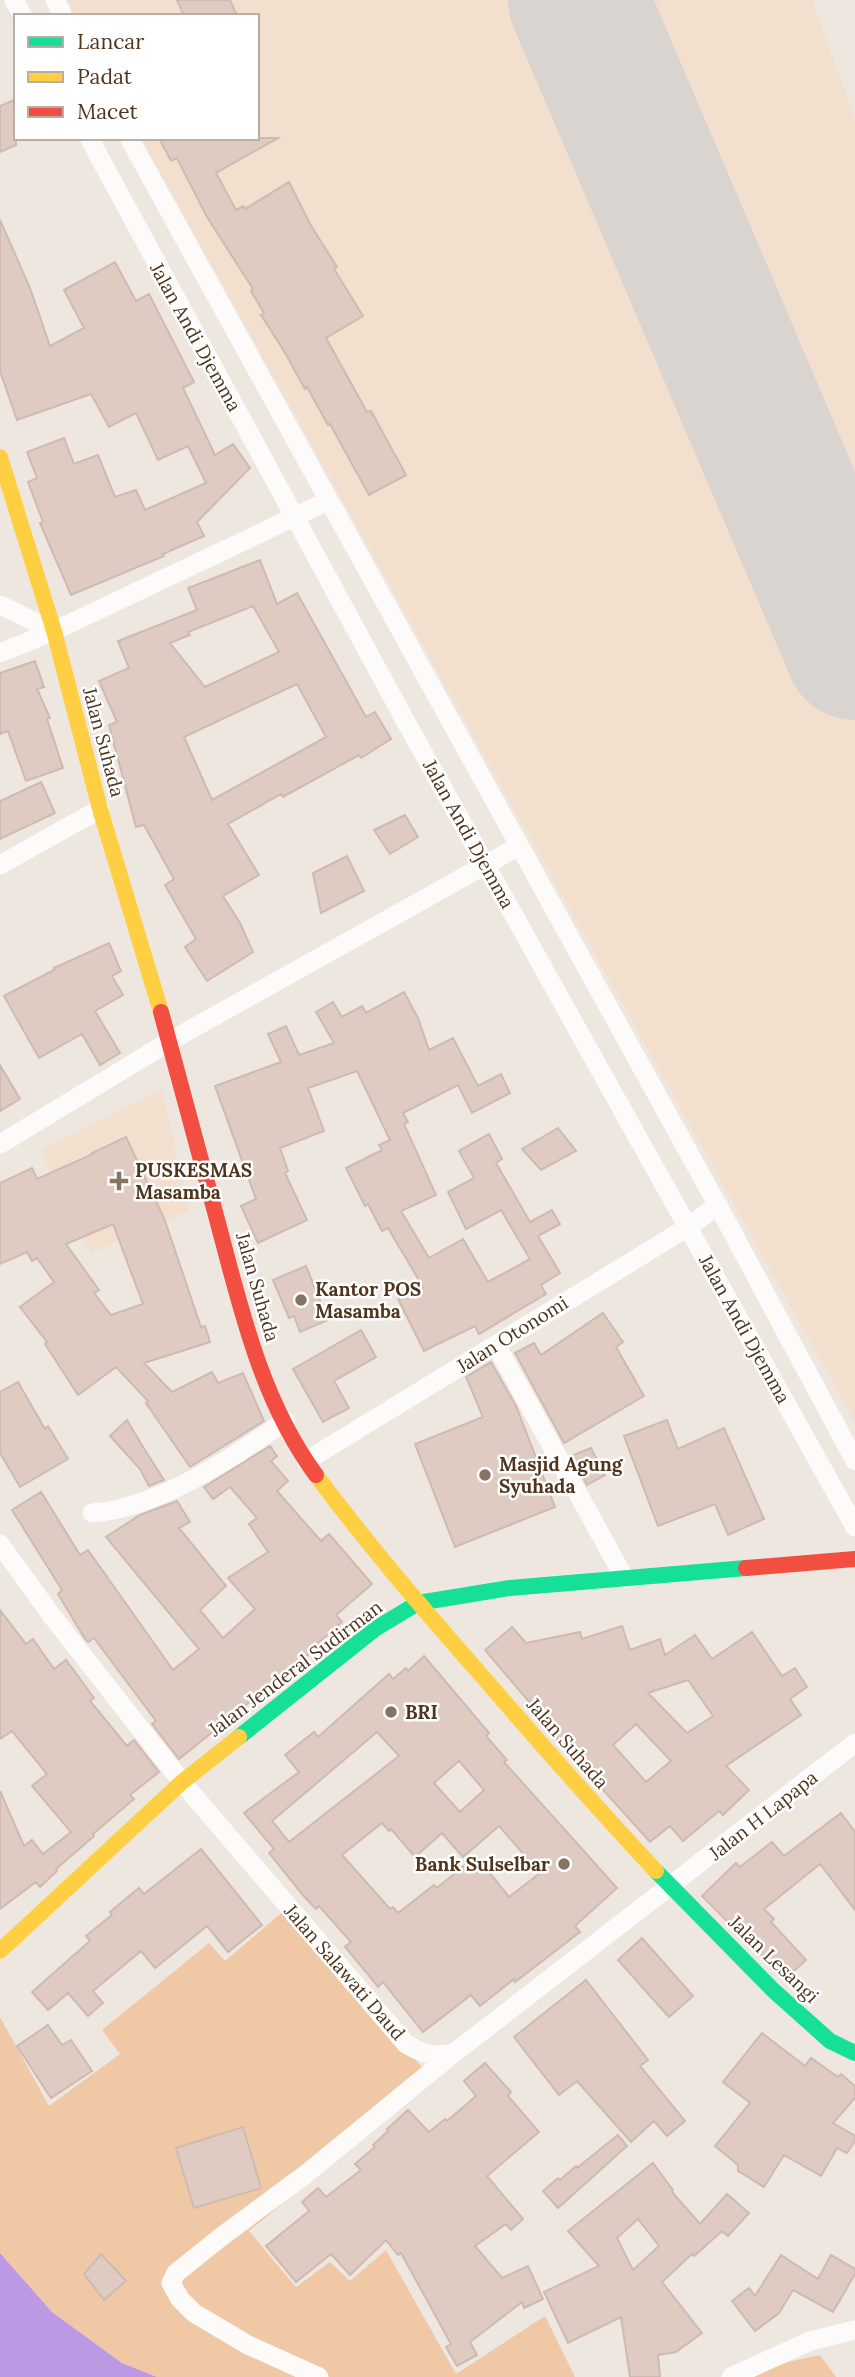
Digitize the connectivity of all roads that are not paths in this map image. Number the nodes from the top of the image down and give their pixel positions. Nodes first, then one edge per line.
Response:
1 (90, 140) edge
2 (130, 140) edge
3 (0, 457) edge
4 (328, 501) junction
5 (296, 518) junction
6 (0, 606) edge
7 (54, 631) junction
8 (0, 653) edge
9 (100, 809) junction
10 (519, 846) junction
11 (0, 865) edge
12 (486, 865) junction
13 (170, 1041) junction
14 (0, 1144) edge
15 (718, 1206) junction
16 (688, 1227) junction
17 (496, 1345) junction
18 (285, 1421) junction
19 (306, 1461) junction
20 (855, 1461) edge
21 (92, 1513) dead end
22 (855, 1527) edge
23 (0, 1544) edge
24 (855, 1559) edge
25 (625, 1579) junction
26 (418, 1603) junction
27 (855, 1742) edge
28 (182, 1782) junction
29 (671, 1887) junction
30 (0, 1951) edge
31 (454, 2053) junction
32 (855, 2053) edge
33 (855, 2330) edge
34 (319, 2377) edge
35 (731, 2377) edge

1 - 5 street, Jalan Andi Djemma
2 - 4 street, Jalan Andi Djemma
3 - 7 main road, Jalan Suhada
4 - 5 street
4 - 10 street, Jalan Andi Djemma
5 - 7 street
5 - 12 street, Jalan Andi Djemma
6 - 7 street
7 - 8 street
7 - 9 main road, Jalan Suhada
9 - 11 street
9 - 13 main road, Jalan Suhada
10 - 12 street
10 - 15 street, Jalan Andi Djemma
12 - 13 street
12 - 16 street, Jalan Andi Djemma
13 - 14 street
13 - 18 main road, Jalan Suhada
15 - 16 street, Jalan Otonomi
15 - 20 street, Jalan Andi Djemma
16 - 17 street, Jalan Otonomi
16 - 22 street, Jalan Andi Djemma
17 - 19 street, Jalan Otonomi
17 - 25 street
18 - 19 main road, Jalan Suhada
18 - 21 street
19 - 26 main road, Jalan Suhada
23 - 28 street, Jalan Salawati Daud
24 - 25 main road, Jalan Jenderal Sudirman
25 - 26 main road, Jalan Jenderal Sudirman
26 - 28 main road, Jalan Jenderal Sudirman
26 - 29 main road, Jalan Suhada
27 - 29 street, Jalan H Lapapa
28 - 30 main road, Jalan Jenderal Sudirman
28 - 31 street, Jalan Salawati Daud
29 - 31 street
29 - 32 main road, Jalan Lesangi
31 - 34 street
33 - 35 street

